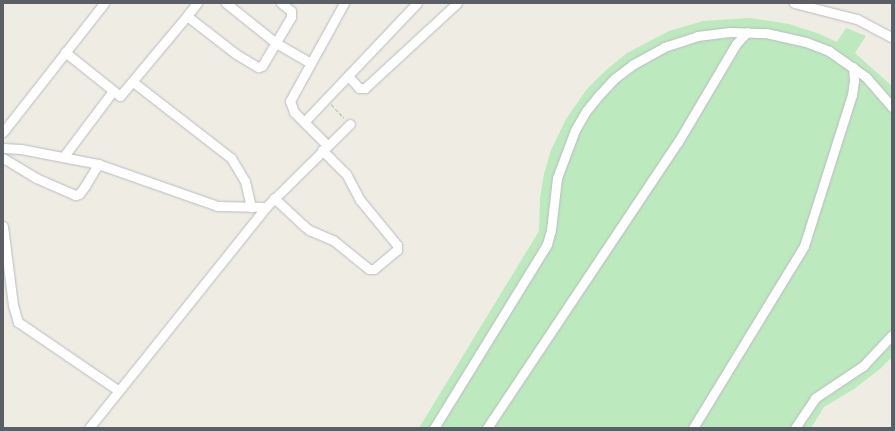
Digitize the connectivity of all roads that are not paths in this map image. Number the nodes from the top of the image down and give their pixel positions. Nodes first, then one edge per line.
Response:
1 (104, 3) edge
2 (197, 3) edge
3 (226, 3) edge
4 (282, 3) edge
5 (343, 3) edge
6 (417, 3) edge
7 (794, 3) edge
8 (454, 4) edge
9 (187, 16) junction
10 (747, 32) junction
11 (892, 38) edge
12 (276, 43) junction
13 (65, 52) junction
14 (310, 63) junction
15 (853, 67) junction
16 (348, 76) junction
17 (133, 82) junction
18 (113, 91) junction
19 (892, 107) edge
20 (304, 122) junction
21 (350, 124) road end
22 (3, 132) edge
23 (3, 148) edge
24 (325, 148) junction
25 (64, 156) junction
26 (3, 158) edge
27 (98, 164) junction
28 (274, 198) junction
29 (251, 207) junction
30 (266, 207) junction
31 (3, 226) edge
32 (10, 282) junction
33 (3, 291) edge
34 (892, 335) edge
35 (119, 391) junction
36 (89, 428) edge
37 (434, 428) edge
38 (487, 428) edge
39 (693, 428) edge
40 (795, 428) edge

1 - 13 street
2 - 9 street
3 - 12 street
4 - 12 street
5 - 14 street
6 - 16 street
7 - 11 street
8 - 16 street
9 - 12 street
9 - 17 street
10 - 15 street
10 - 37 street
10 - 38 street
12 - 14 street
13 - 18 street
13 - 22 street
14 - 20 street
15 - 19 street
15 - 39 street
16 - 20 street
17 - 18 street
17 - 29 street
18 - 25 street
20 - 24 street
21 - 24 street
23 - 25 street
24 - 28 street
24 - 28 street
25 - 27 street
26 - 27 street
27 - 29 street
28 - 30 street
29 - 30 street
30 - 35 street
31 - 32 street
32 - 33 street
32 - 35 street
34 - 40 street
35 - 36 street

